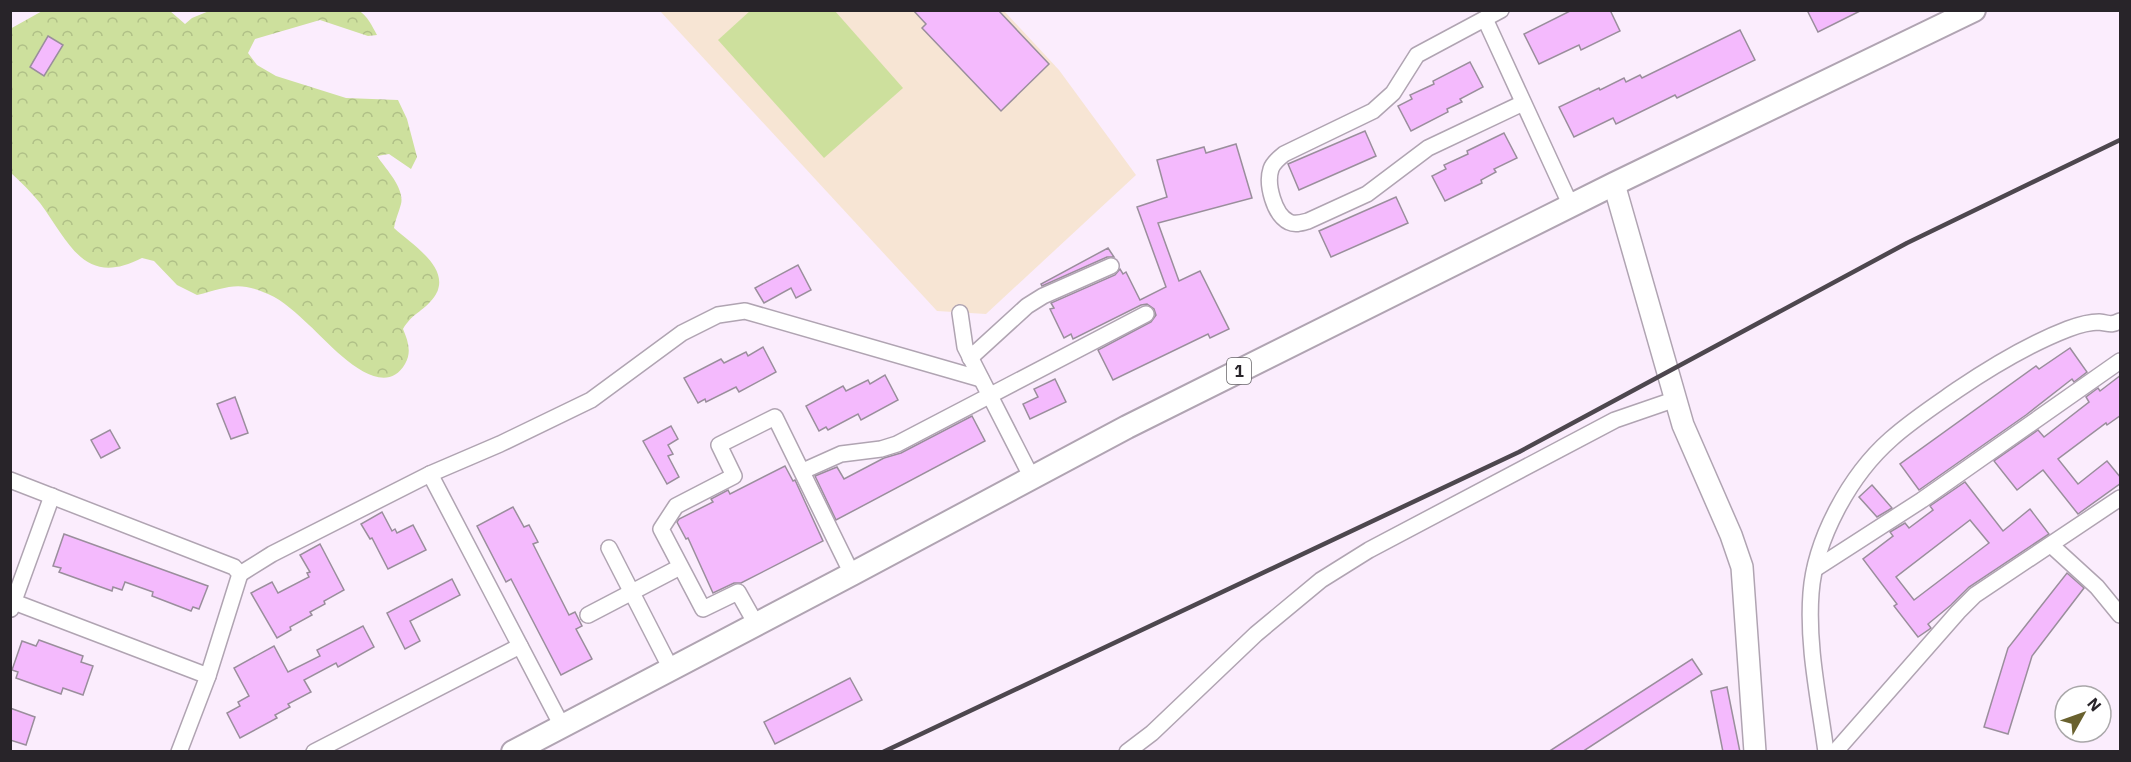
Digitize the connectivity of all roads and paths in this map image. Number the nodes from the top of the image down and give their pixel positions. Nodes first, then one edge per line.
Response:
1 (1974, 10) edge
2 (1499, 11) edge
3 (1485, 19) junction
4 (1523, 103) junction
5 (1614, 184) junction
6 (1571, 206) junction
7 (1110, 266) dead end
8 (960, 313) dead end
9 (1146, 314) dead end
10 (2118, 328) edge
11 (970, 358) junction
12 (2121, 361) edge
13 (981, 379) junction
14 (990, 397) junction
15 (1676, 399) junction
16 (803, 471) junction
17 (430, 474) junction
18 (1032, 477) junction
19 (10, 480) edge
20 (52, 496) junction
21 (2121, 498) edge
22 (2051, 545) junction
23 (609, 548) dead end
24 (680, 567) junction
25 (1815, 568) junction
26 (17, 570) edge
27 (240, 574) junction
28 (852, 574) junction
29 (631, 592) junction
30 (12, 606) edge
31 (588, 615) dead end
32 (2121, 615) edge
33 (756, 624) junction
34 (520, 646) junction
35 (671, 669) junction
36 (208, 676) junction
37 (562, 726) junction
38 (179, 752) edge
39 (314, 752) edge
40 (513, 752) edge
41 (1127, 752) edge
42 (1755, 752) edge
43 (1826, 752) edge
44 (1835, 752) edge

1 - 5 main road, 1
2 - 3 street
3 - 4 street
3 - 4 street
4 - 6 street
5 - 6 main road, 1
5 - 15 main road
6 - 18 main road, 1
7 - 11 street
8 - 11 street
9 - 14 street
10 - 25 street
11 - 13 street
12 - 25 street
13 - 14 street
13 - 17 street
14 - 16 street
14 - 18 street
15 - 41 street
15 - 42 main road
16 - 24 street
16 - 28 street
17 - 27 street
17 - 34 street
18 - 28 main road, 1
19 - 20 street
20 - 26 street
20 - 27 street
21 - 22 street
22 - 32 street
22 - 44 street
23 - 29 street
24 - 29 street
24 - 33 street
25 - 43 street
26 - 30 street
27 - 36 street
28 - 33 main road, 1
29 - 31 street
29 - 35 street
30 - 36 street
33 - 35 main road, 1
34 - 37 street
34 - 39 street
35 - 37 main road, 1
36 - 38 street
37 - 40 main road, 1

